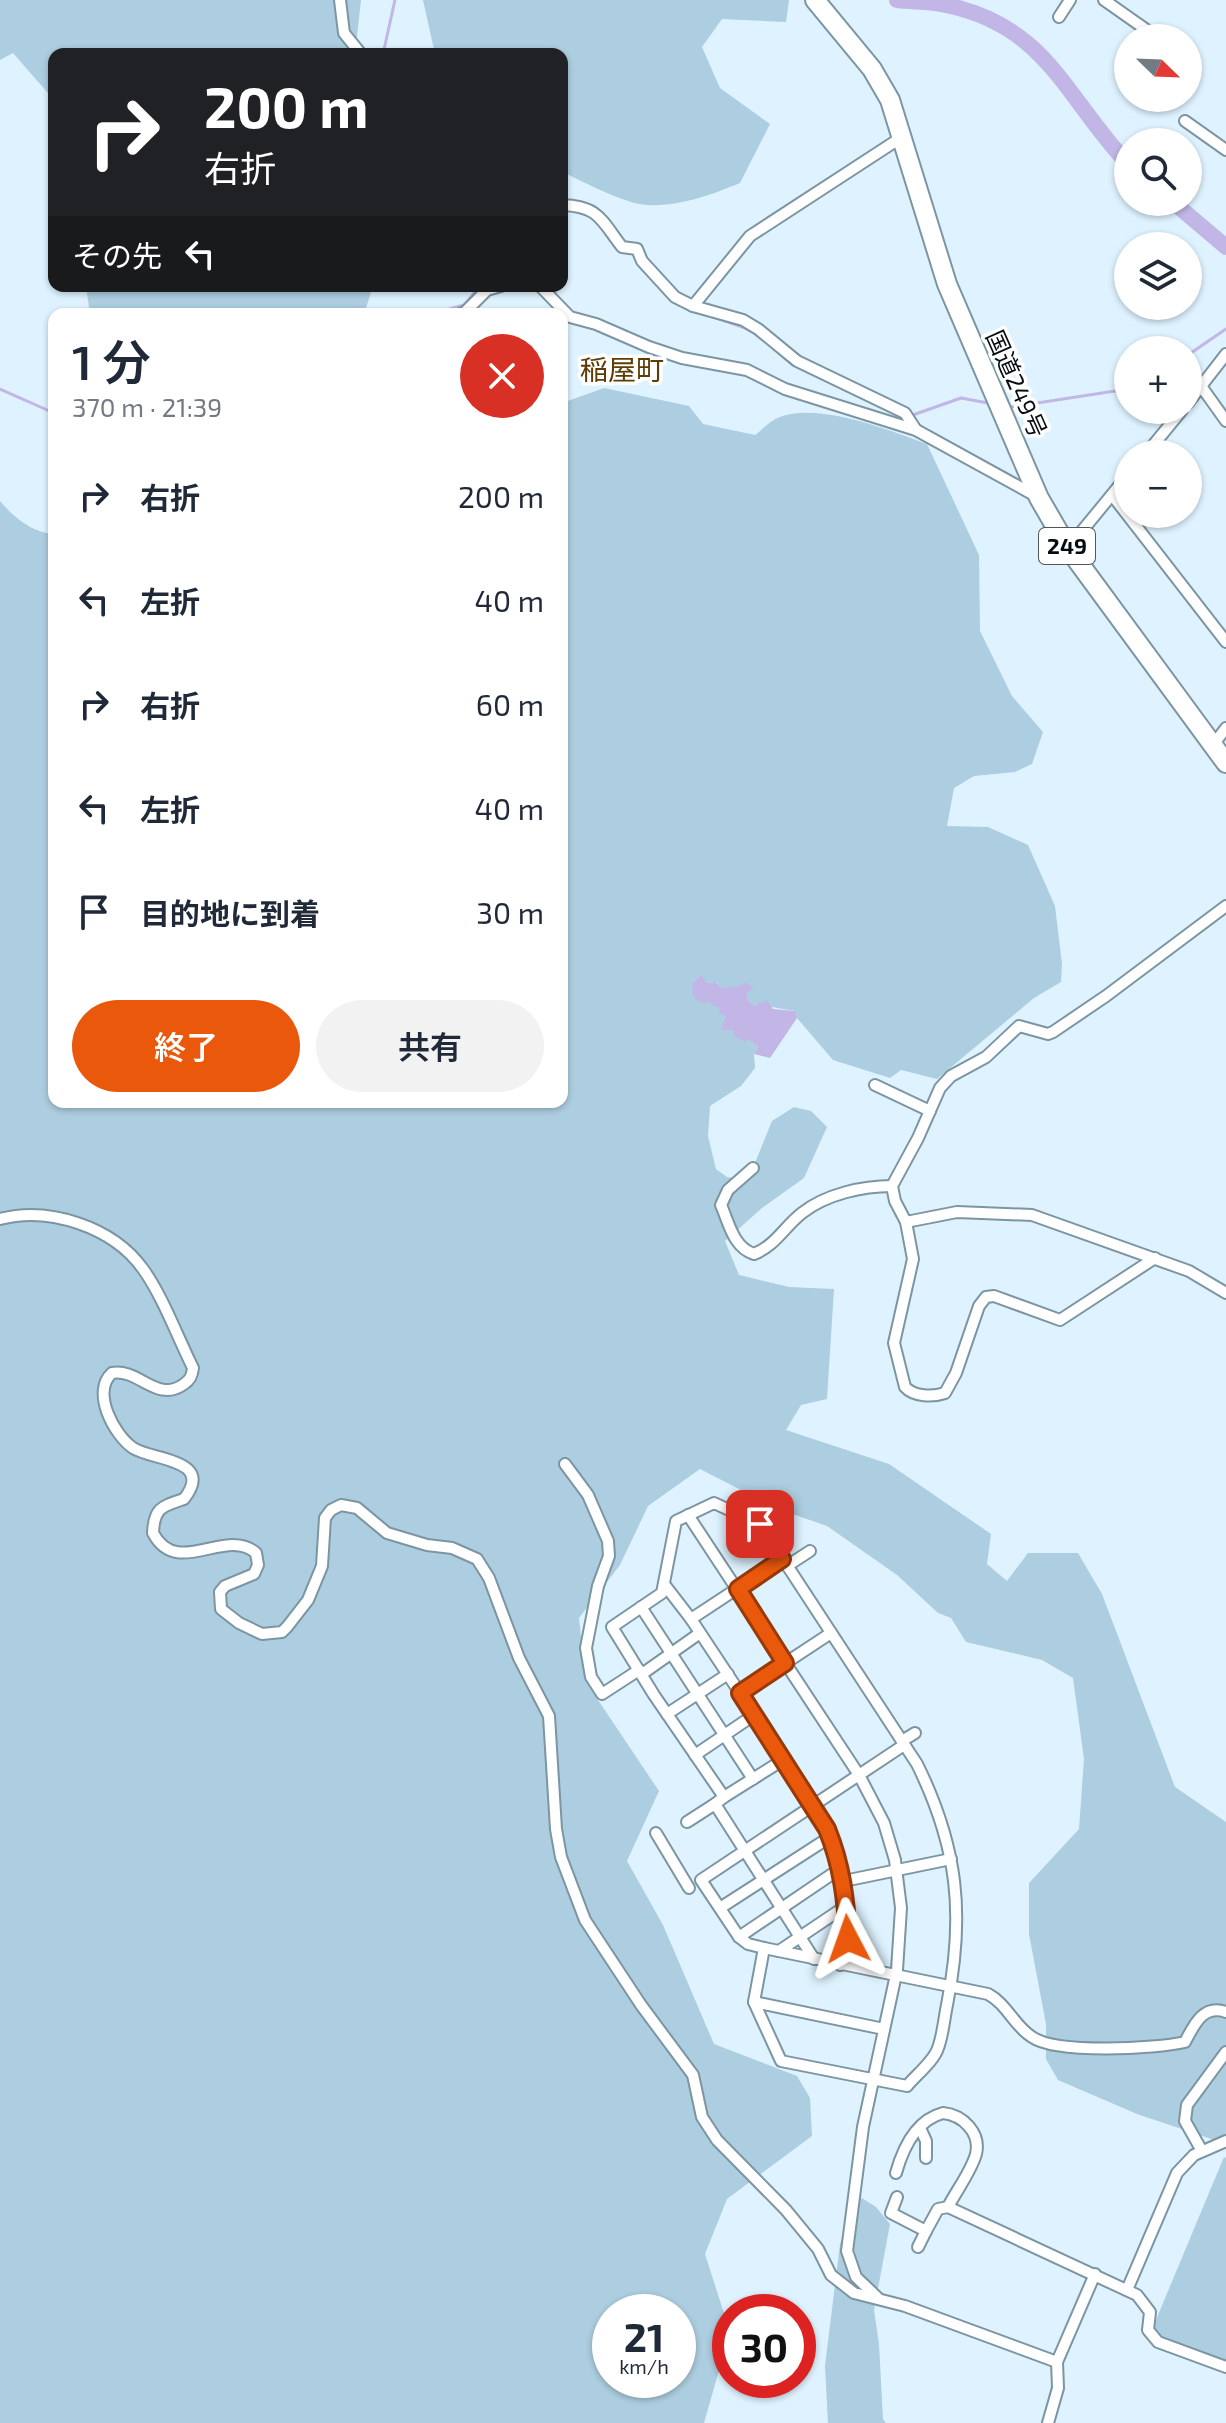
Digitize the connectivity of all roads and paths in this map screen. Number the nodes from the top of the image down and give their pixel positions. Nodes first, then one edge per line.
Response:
1 (340, 0) edge
2 (815, 0) edge
3 (1070, 0) edge
4 (1104, 0) edge
5 (1059, 17) dead end
6 (1138, 24) edge
7 (356, 48) edge
8 (1185, 121) dead end
9 (902, 137) junction
10 (1226, 150) edge
11 (568, 205) edge
12 (485, 292) edge
13 (546, 292) edge
14 (693, 306) junction
15 (469, 308) edge
16 (561, 308) edge
17 (568, 315) edge
18 (1226, 354) edge
19 (1202, 385) edge
20 (1202, 387) edge
21 (1226, 421) edge
22 (910, 422) junction
23 (1171, 424) edge
24 (1157, 440) edge
25 (1114, 492) edge
26 (1112, 495) junction
27 (1039, 498) junction
28 (1068, 548) junction
29 (1226, 642) edge
30 (1226, 728) edge
31 (1213, 745) junction
32 (1226, 763) edge
33 (1226, 906) edge
34 (875, 1085) dead end
35 (930, 1111) junction
36 (753, 1168) dead end
37 (892, 1186) junction
38 (0, 1219) edge
39 (906, 1222) junction
40 (1155, 1258) junction
41 (1226, 1293) edge
42 (565, 1464) dead end
43 (688, 1515) junction
44 (810, 1551) dead end
45 (784, 1562) junction
46 (664, 1584) junction
47 (738, 1589) junction
48 (641, 1607) junction
49 (691, 1619) junction
50 (700, 1633) junction
51 (831, 1633) junction
52 (670, 1653) junction
53 (785, 1663) junction
54 (641, 1672) junction
55 (728, 1674) junction
56 (740, 1693) junction
57 (698, 1694) junction
58 (667, 1714) junction
59 (754, 1715) junction
60 (915, 1733) dead end
61 (725, 1735) junction
62 (903, 1743) junction
63 (695, 1755) junction
64 (783, 1760) junction
65 (859, 1775) junction
66 (753, 1779) junction
67 (720, 1800) junction
68 (813, 1806) junction
69 (687, 1822) dead end
70 (656, 1833) dead end
71 (830, 1837) junction
72 (745, 1849) junction
73 (951, 1859) junction
74 (841, 1868) junction
75 (897, 1870) junction
76 (701, 1880) junction
77 (764, 1880) junction
78 (844, 1881) junction
79 (781, 1907) junction
80 (720, 1908) junction
81 (846, 1910) junction
82 (739, 1937) junction
83 (800, 1937) junction
84 (764, 1948) junction
85 (779, 1951) junction
86 (814, 1959) junction
87 (840, 1965) junction
88 (896, 1977) junction
89 (951, 1986) junction
90 (754, 2002) junction
91 (1226, 2012) edge
92 (884, 2029) junction
93 (1226, 2052) edge
94 (873, 2078) junction
95 (920, 2128) junction
96 (1226, 2141) edge
97 (1202, 2151) junction
98 (926, 2158) dead end
99 (896, 2173) dead end
100 (897, 2197) dead end
101 (948, 2207) junction
102 (926, 2231) junction
103 (918, 2247) dead end
104 (1095, 2274) junction
105 (1127, 2290) junction
106 (878, 2298) junction
107 (1057, 2362) junction
108 (1226, 2367) edge
109 (1048, 2423) edge

1 - 7 street
2 - 9 highway, 国道249号 / 249
3 - 5 street
4 - 6 street
8 - 10 street
9 - 14 street
9 - 27 highway, 国道249号 / 249
11 - 14 street
12 - 15 street
13 - 16 street
14 - 22 street
17 - 22 street
18 - 19 street
20 - 21 street
22 - 27 street
23 - 24 street
25 - 26 street
26 - 28 street
26 - 29 street
27 - 28 highway, 国道249号 / 249
28 - 31 highway, 国道249号 / 249
30 - 31 street
31 - 32 highway, 国道249号 / 249
33 - 35 street
34 - 35 street
35 - 37 street
36 - 37 street
37 - 39 street
38 - 106 street
39 - 40 street
39 - 40 street
40 - 41 street
42 - 54 street
43 - 45 street
43 - 46 street
43 - 47 street
44 - 45 street
45 - 47 street
45 - 51 street
46 - 48 street
46 - 49 street
47 - 49 street
47 - 53 street
48 - 52 street
48 - 54 street
49 - 50 street
50 - 52 street
50 - 55 street
51 - 53 street
51 - 62 street
52 - 54 street
52 - 57 street
53 - 56 street
53 - 65 street
54 - 58 street
55 - 56 street
55 - 57 street
56 - 59 street
57 - 58 street
57 - 61 street
58 - 63 street
59 - 61 street
59 - 64 street
60 - 62 street
61 - 63 street
61 - 66 street
62 - 65 street
62 - 73 street
63 - 67 street
64 - 66 street
64 - 68 street
65 - 68 street
65 - 75 street
66 - 67 street
67 - 69 street
67 - 72 street
68 - 71 street
68 - 72 street
70 - 76 street
71 - 74 street
71 - 77 street
72 - 76 street
72 - 77 street
73 - 75 street
73 - 89 street
74 - 78 street
74 - 79 street
75 - 78 street
75 - 88 street
76 - 80 street
77 - 79 street
77 - 80 street
78 - 81 street
79 - 82 street
79 - 83 street
80 - 82 street
81 - 83 street
81 - 87 street
82 - 84 street
83 - 85 street
83 - 86 street
84 - 85 street
84 - 90 street
85 - 86 street
86 - 87 street
87 - 88 street
88 - 89 street
88 - 92 street
89 - 91 street
89 - 94 street
90 - 92 street
90 - 94 street
92 - 94 street
93 - 97 street
94 - 106 street
95 - 98 street
95 - 99 street
95 - 101 street
96 - 97 street
97 - 105 street
100 - 102 street
101 - 102 street
101 - 104 street
102 - 103 street
104 - 105 street
104 - 107 street
105 - 108 street
106 - 107 street
107 - 109 street

